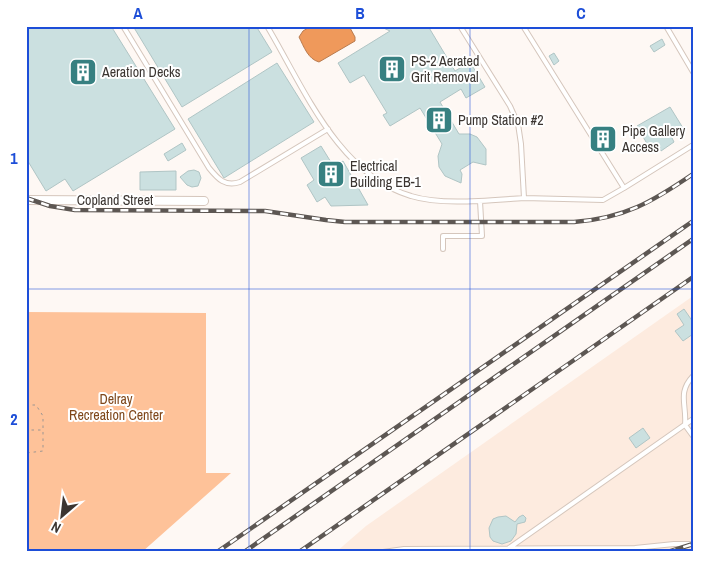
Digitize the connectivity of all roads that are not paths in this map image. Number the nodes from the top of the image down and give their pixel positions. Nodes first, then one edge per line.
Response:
1 (123, 26) edge
2 (267, 26) edge
3 (460, 26) edge
4 (523, 26) edge
5 (666, 26) edge
6 (693, 72) edge
7 (328, 129) junction
8 (693, 145) edge
9 (624, 188) junction
10 (524, 198) junction
11 (26, 200) edge
12 (204, 201) dead end
13 (480, 201) junction
14 (443, 249) dead end
15 (693, 376) edge
16 (693, 420) edge
17 (685, 425) junction
18 (693, 436) edge
19 (693, 544) edge
20 (508, 548) junction
21 (383, 552) edge

1 - 7 lane
2 - 7 lane
3 - 10 lane
4 - 9 lane
5 - 6 lane
7 - 13 lane
8 - 9 lane
9 - 10 lane
10 - 13 lane
11 - 12 street, Copland Street
13 - 14 lane
15 - 17 lane
16 - 17 lane
17 - 18 lane
17 - 20 lane
19 - 20 lane
20 - 21 lane

